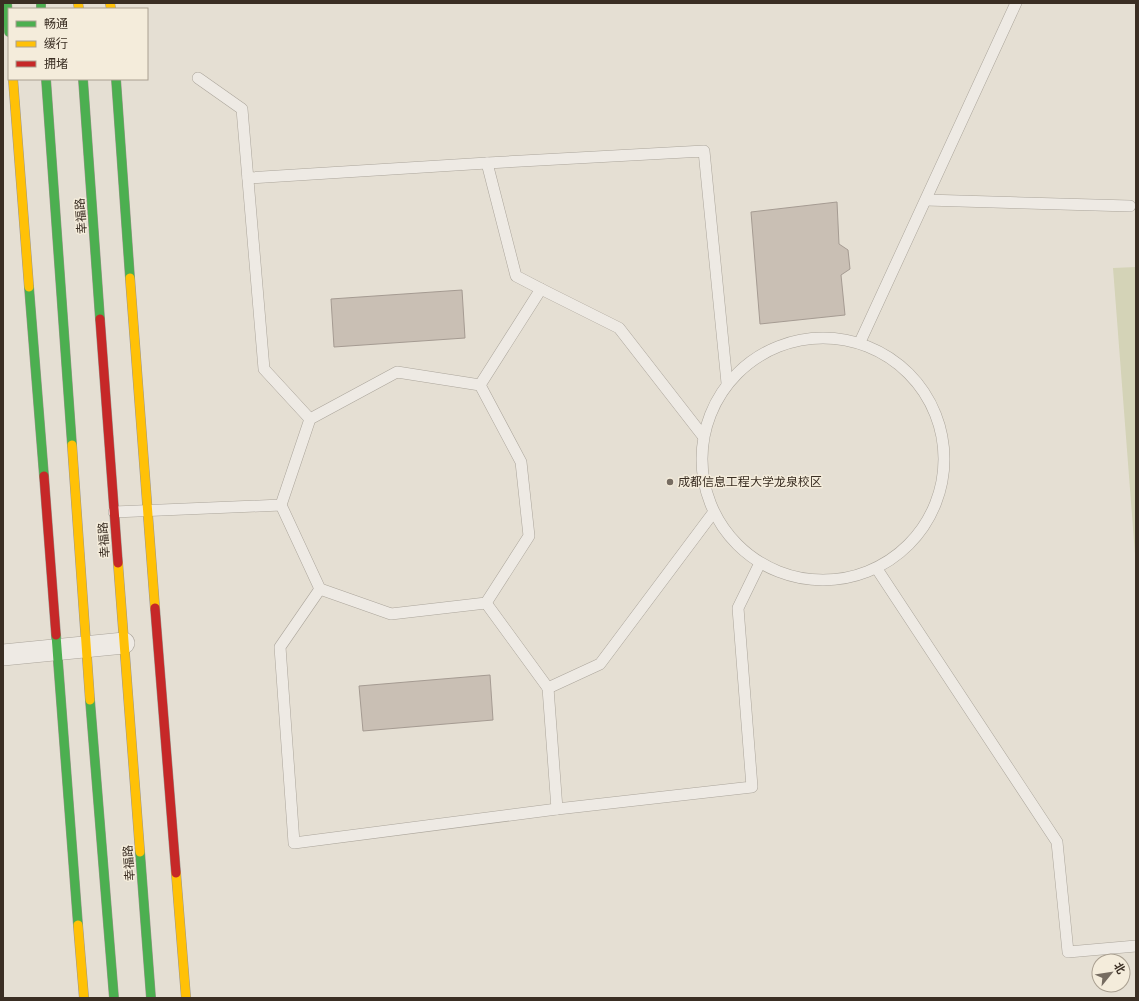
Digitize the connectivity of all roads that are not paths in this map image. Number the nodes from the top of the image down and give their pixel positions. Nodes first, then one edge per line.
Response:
1 (7, 3) edge
2 (1016, 3) edge
3 (8, 18) edge
4 (198, 78) dead end
5 (13, 80) edge
6 (46, 80) edge
7 (84, 80) edge
8 (116, 80) edge
9 (487, 163) junction
10 (248, 178) junction
11 (926, 200) junction
12 (1130, 206) dead end
13 (541, 289) junction
14 (860, 342) junction
15 (727, 383) junction
16 (480, 385) junction
17 (310, 419) junction
18 (703, 436) junction
19 (281, 505) junction
20 (147, 510) junction
21 (114, 512) junction
22 (713, 513) junction
23 (760, 564) junction
24 (877, 569) junction
25 (320, 589) junction
26 (486, 603) junction
27 (124, 643) junction
28 (86, 647) junction
29 (58, 650) junction
30 (3, 655) edge
31 (548, 688) junction
32 (557, 809) junction
33 (1136, 946) edge
34 (84, 998) edge
35 (114, 998) edge
36 (151, 998) edge
37 (186, 998) edge

1 - 3 street
2 - 11 lane
4 - 10 lane
5 - 29 street
6 - 28 street
7 - 21 street, 幸福路
8 - 20 street
9 - 10 lane
9 - 13 lane
9 - 15 lane
10 - 17 lane
11 - 12 lane
11 - 14 lane
13 - 16 lane
13 - 18 lane
14 - 15 lane
14 - 24 lane
15 - 18 lane
16 - 17 lane
16 - 26 lane
17 - 19 lane
18 - 22 lane
19 - 20 lane
19 - 25 lane
20 - 21 lane
20 - 37 street
21 - 27 street, 幸福路
22 - 23 lane
22 - 31 lane
23 - 24 lane
23 - 32 lane
24 - 33 lane
25 - 26 lane
25 - 32 lane
26 - 31 lane
27 - 28 street
27 - 36 street, 幸福路
28 - 29 street
28 - 35 street
29 - 30 street
29 - 34 street
31 - 32 lane

